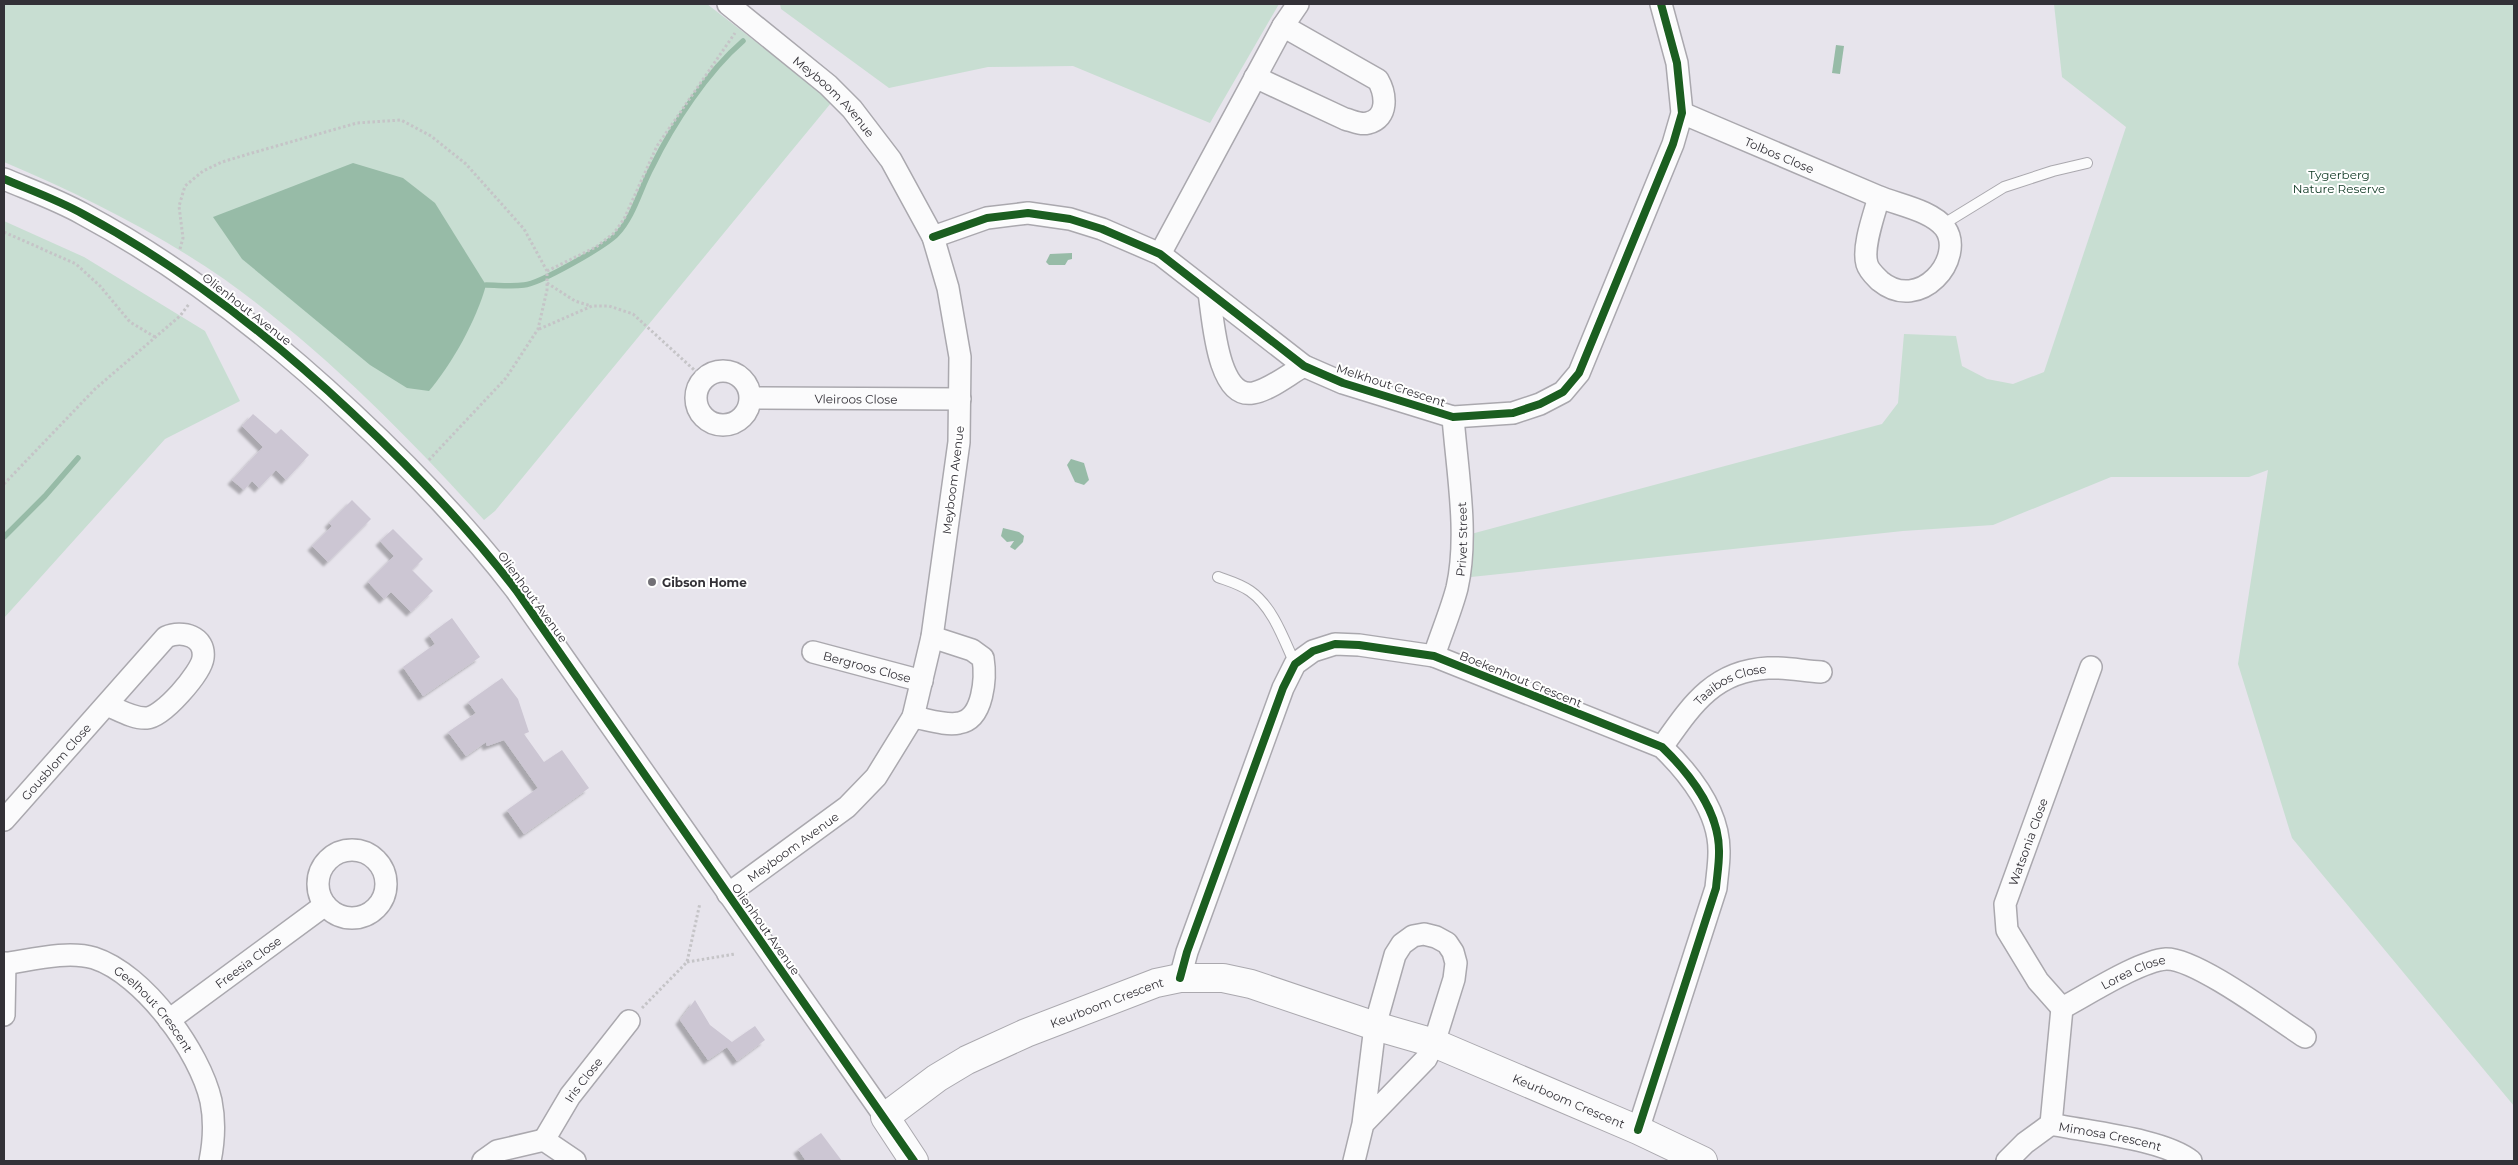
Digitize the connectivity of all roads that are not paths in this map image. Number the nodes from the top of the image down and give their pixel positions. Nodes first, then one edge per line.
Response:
1 (728, 4) edge
2 (1298, 4) edge
3 (1661, 4) edge
4 (1283, 26) junction
5 (1255, 77) junction
6 (1682, 113) junction
7 (2087, 163) dead end
8 (4, 179) edge
9 (1879, 197) junction
10 (1942, 225) junction
11 (933, 237) junction
12 (1160, 254) junction
13 (1209, 293) junction
14 (1304, 366) junction
15 (751, 398) junction
16 (960, 398) junction
17 (1453, 417) junction
18 (1218, 577) dead end
19 (932, 637) junction
20 (813, 652) dead end
21 (1434, 656) junction
22 (1295, 664) junction
23 (2090, 667) dead end
24 (1821, 672) dead end
25 (922, 681) junction
26 (107, 705) junction
27 (913, 717) junction
28 (1662, 746) junction
29 (4, 820) edge
30 (728, 894) junction
31 (325, 905) dead end
32 (4, 964) edge
33 (1180, 978) junction
34 (2062, 1008) junction
35 (4, 1015) edge
36 (169, 1020) junction
37 (629, 1021) road end
38 (1375, 1026) junction
39 (2305, 1037) dead end
40 (1434, 1043) junction
41 (885, 1117) junction
42 (1362, 1124) junction
43 (2051, 1124) junction
44 (1638, 1130) junction
45 (544, 1140) junction
46 (210, 1161) edge
47 (482, 1161) edge
48 (575, 1161) edge
49 (914, 1161) edge
50 (1354, 1161) edge
51 (1703, 1161) edge
52 (2007, 1161) edge
53 (2191, 1161) edge

1 - 11 street, Meyboom Avenue
2 - 4 street
3 - 6 street, Melkhout Crescent
4 - 5 street
4 - 5 street
5 - 12 street
6 - 9 street, Tolbos Close
6 - 17 street, Melkhout Crescent
7 - 10 lane
8 - 30 street, Olienhout Avenue
9 - 10 street, Tolbos Close
9 - 10 street
11 - 12 street, Melkhout Crescent
11 - 16 street, Meyboom Avenue
12 - 13 street, Melkhout Crescent
13 - 14 street, Melkhout Crescent
13 - 14 street
14 - 17 street, Melkhout Crescent
15 - 15 street
15 - 16 street, Vleiroos Close
16 - 19 street, Meyboom Avenue
17 - 21 street, Privet Street
18 - 22 lane
19 - 25 street, Meyboom Avenue
19 - 27 street
20 - 25 street, Bergroos Close
21 - 22 street, Boekenhout Crescent
21 - 28 street, Boekenhout Crescent
22 - 33 street
23 - 34 street, Watsonia Close
24 - 28 street, Taaibos Close
25 - 27 street, Meyboom Avenue
26 - 26 street, Gousblom Close
26 - 29 street, Gousblom Close
27 - 30 street, Meyboom Avenue
28 - 44 street, Boekenhout Crescent
30 - 41 street, Olienhout Avenue
31 - 36 street, Freesia Close
32 - 35 street
32 - 36 street, Geelhout Crescent
33 - 38 street, Keurboom Crescent
33 - 41 street, Keurboom Crescent
34 - 39 street, Lorea Close
34 - 43 street
36 - 46 street, Geelhout Crescent
37 - 45 street, Iris Close
38 - 40 street, Keurboom Crescent
38 - 40 street
38 - 42 street
40 - 42 street
40 - 44 street, Keurboom Crescent
41 - 49 street, Olienhout Avenue
42 - 50 street
43 - 52 street, Mimosa Crescent
43 - 53 street, Mimosa Crescent
44 - 51 street, Keurboom Crescent
45 - 47 street
45 - 48 street

